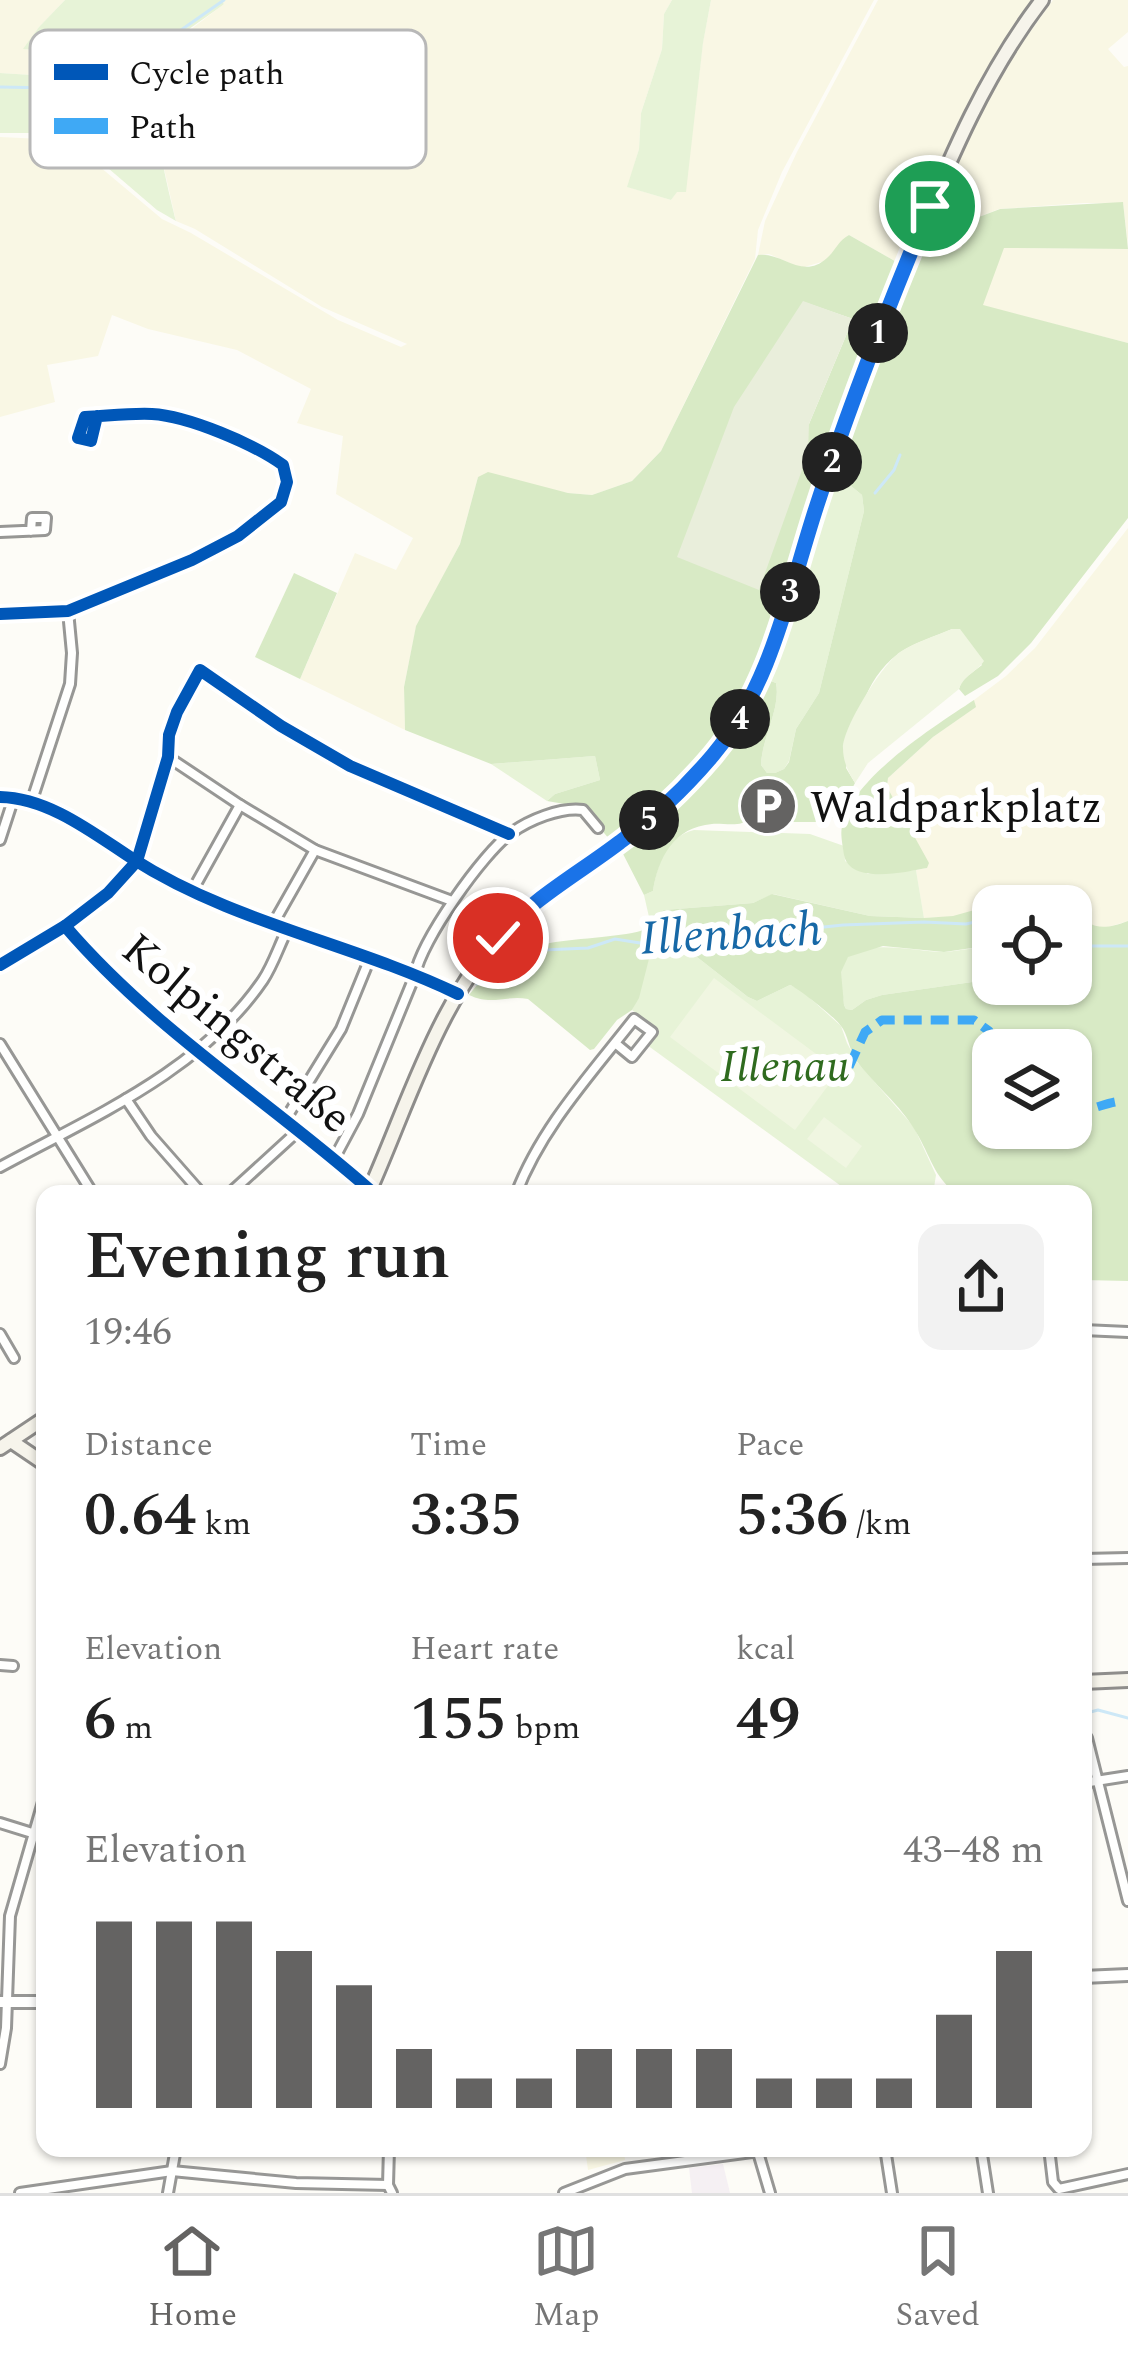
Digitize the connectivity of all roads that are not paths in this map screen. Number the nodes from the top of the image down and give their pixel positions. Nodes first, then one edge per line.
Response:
1 (1042, 0) edge
2 (98, 416) dead end
3 (31, 531) dead end
4 (0, 532) edge
5 (68, 611) junction
6 (0, 614) edge
7 (168, 757) junction
8 (0, 797) edge
9 (14, 797) junction
10 (32, 800) junction
11 (240, 805) junction
12 (598, 828) dead end
13 (509, 834) junction
14 (0, 840) edge
15 (315, 850) junction
16 (137, 862) junction
17 (191, 893) junction
18 (452, 901) junction
19 (273, 924) junction
20 (65, 926) junction
21 (287, 930) junction
22 (370, 958) junction
23 (0, 965) edge
24 (415, 975) junction
25 (458, 994) junction
26 (615, 1043) junction
27 (0, 1044) edge
28 (197, 1052) junction
29 (126, 1099) junction
30 (285, 1120) junction
31 (298, 1131) junction
32 (57, 1136) junction
33 (334, 1159) junction
34 (0, 1167) edge
35 (87, 1185) edge
36 (194, 1185) edge
37 (239, 1185) edge
38 (362, 1185) edge
39 (372, 1185) edge
40 (520, 1185) edge
41 (1092, 1330) edge
42 (1128, 1332) edge
43 (0, 1334) edge
44 (14, 1358) dead end
45 (36, 1424) edge
46 (6, 1445) edge
47 (36, 1460) edge
48 (1128, 1558) edge
49 (1092, 1559) edge
50 (0, 1665) edge
51 (13, 1666) dead end
52 (1128, 1680) edge
53 (1092, 1682) edge
54 (1092, 1755) edge
55 (1128, 1776) edge
56 (1100, 1781) junction
57 (1092, 1782) edge
58 (36, 1821) edge
59 (0, 1823) edge
60 (32, 1833) junction
61 (36, 1834) edge
62 (1128, 1901) edge
63 (1128, 1975) edge
64 (1092, 1977) edge
65 (3, 2002) edge
66 (36, 2002) edge
67 (0, 2064) edge
68 (174, 2157) edge
69 (389, 2157) edge
70 (707, 2157) edge
71 (759, 2157) edge
72 (886, 2157) edge
73 (982, 2157) edge
74 (1050, 2157) edge
75 (172, 2171) junction
76 (1128, 2174) edge
77 (390, 2189) edge
78 (20, 2193) edge
79 (168, 2193) edge
80 (564, 2193) edge
81 (770, 2193) edge
82 (892, 2193) edge
83 (988, 2193) edge

1 - 25 main road
2 - 5 street
3 - 4 street
5 - 6 street
5 - 10 street
7 - 11 street
7 - 13 street
7 - 16 street
8 - 9 street
9 - 10 street
9 - 14 street
10 - 16 street
11 - 15 street
11 - 17 street
12 - 13 street
13 - 18 street
15 - 18 street
15 - 19 street
16 - 17 street
16 - 20 street
17 - 19 street
18 - 24 street
19 - 21 street
20 - 23 street
20 - 28 street, Kolpingstraße
21 - 22 street
21 - 28 street
22 - 24 street
22 - 30 street
24 - 25 street
24 - 33 street
25 - 39 main road
26 - 26 street
26 - 40 street
27 - 32 street
28 - 29 street
28 - 30 street, Kolpingstraße
29 - 32 street
29 - 36 street
30 - 31 street, Kolpingstraße
31 - 33 street, Kolpingstraße
31 - 37 street
32 - 34 street
32 - 35 street
33 - 38 street, Kolpingstraße
41 - 42 street
43 - 44 street
45 - 46 main road
46 - 47 main road
48 - 49 street
50 - 51 street
52 - 53 main road
54 - 56 street
55 - 56 street
56 - 57 street
56 - 62 street
58 - 60 street
59 - 60 street
60 - 61 street
60 - 65 street
63 - 64 street
65 - 66 street
65 - 67 street
68 - 75 street
69 - 77 street
70 - 80 street
71 - 81 street
72 - 82 street
73 - 83 street
74 - 76 street
75 - 77 street
75 - 78 street
75 - 79 street

